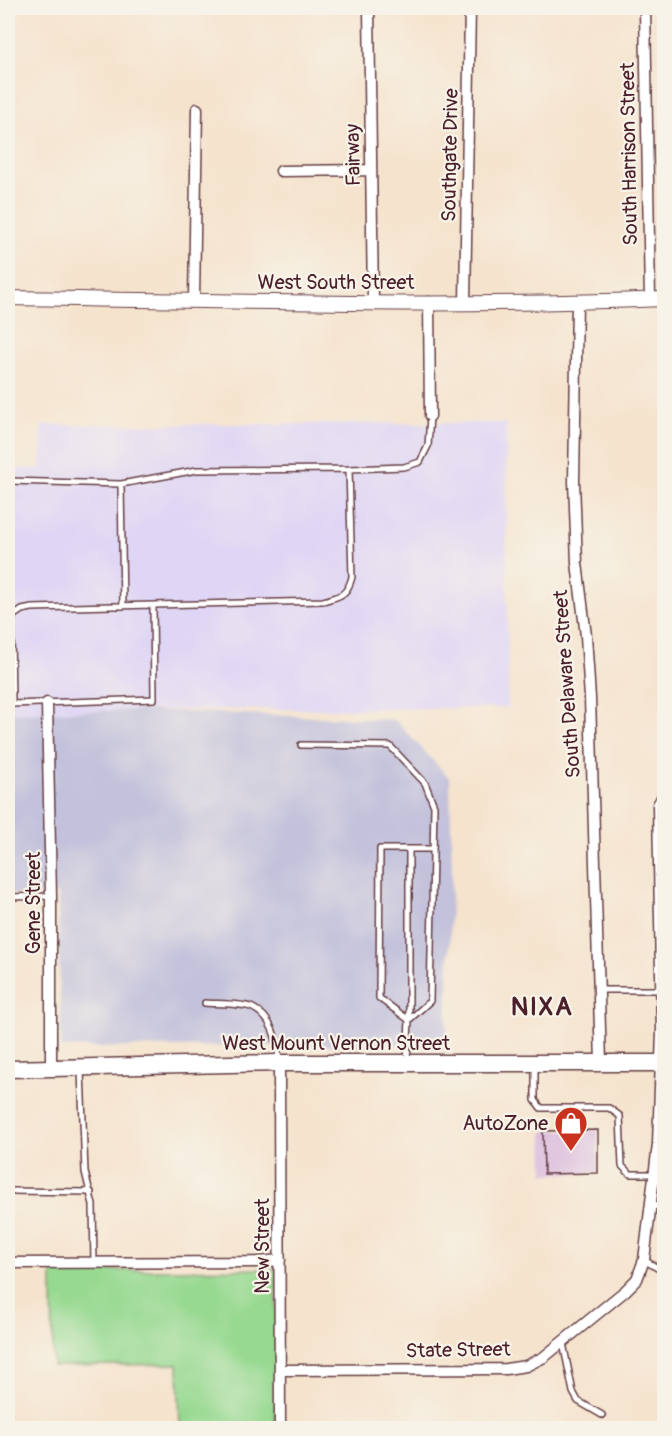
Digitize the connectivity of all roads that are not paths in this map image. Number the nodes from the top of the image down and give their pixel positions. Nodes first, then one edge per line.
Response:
1 (369, 8) edge
2 (470, 8) edge
3 (645, 8) edge
4 (197, 109) dead end
5 (371, 170) junction
6 (281, 171) dead end
7 (8, 298) edge
8 (664, 299) edge
9 (194, 300) junction
10 (650, 300) junction
11 (373, 302) junction
12 (429, 302) junction
13 (465, 302) junction
14 (577, 302) junction
15 (430, 416) joint
16 (349, 469) junction
17 (8, 481) edge
18 (121, 484) junction
19 (153, 605) junction
20 (123, 606) junction
21 (47, 703) junction
22 (10, 704) edge
23 (301, 745) dead end
24 (664, 794) edge
25 (409, 849) junction
26 (433, 849) junction
27 (51, 896) junction
28 (8, 897) edge
29 (598, 990) junction
30 (661, 990) junction
31 (205, 1003) dead end
32 (409, 1020) junction
33 (279, 1063) junction
34 (535, 1063) junction
35 (601, 1063) junction
36 (662, 1063) edge
37 (407, 1064) junction
38 (51, 1067) junction
39 (81, 1067) junction
40 (8, 1069) edge
41 (662, 1108) edge
42 (655, 1174) junction
43 (8, 1191) edge
44 (92, 1192) junction
45 (651, 1205) junction
46 (664, 1208) edge
47 (280, 1260) junction
48 (644, 1260) junction
49 (8, 1263) edge
50 (94, 1263) junction
51 (664, 1272) edge
52 (664, 1337) edge
53 (562, 1342) junction
54 (664, 1360) edge
55 (281, 1370) junction
56 (602, 1415) dead end
57 (280, 1428) edge

1 - 5 street, Fairway
2 - 13 street, Southgate Drive
3 - 10 street, South Harrison Street
4 - 9 street
5 - 6 street
5 - 11 street, Fairway
7 - 9 street, West South Street
8 - 10 street, West South Street
9 - 11 street, West South Street
10 - 14 street, West South Street
11 - 12 street, West South Street
12 - 13 street, West South Street
12 - 15 street
13 - 14 street, West South Street
14 - 29 street, South Delaware Street
15 - 16 lane
16 - 18 lane
16 - 19 lane
17 - 18 lane
18 - 20 lane
19 - 20 lane
19 - 21 lane
20 - 22 lane
21 - 22 lane
21 - 27 street, Gene Street
23 - 26 lane
24 - 30 street
25 - 26 lane
25 - 32 lane
25 - 32 lane
26 - 32 lane
27 - 28 lane
27 - 38 street, Gene Street
29 - 30 lane
29 - 35 street, South Delaware Street
30 - 36 street
31 - 33 lane
32 - 37 lane
33 - 37 main road, West Mount Vernon Street
33 - 39 main road, West Mount Vernon Street
33 - 47 street, New Street
34 - 35 main road, West Mount Vernon Street
34 - 37 main road, West Mount Vernon Street
34 - 42 lane
35 - 36 main road, West Mount Vernon Street
36 - 41 street
38 - 39 main road, West Mount Vernon Street
38 - 40 main road, West Mount Vernon Street
39 - 44 lane
41 - 42 street
42 - 45 street
43 - 44 lane
44 - 50 lane
45 - 46 lane
45 - 48 street
47 - 50 street
47 - 55 street, New Street
48 - 51 lane
48 - 53 street, State Street
49 - 50 street
52 - 54 lane
53 - 55 street, State Street
53 - 56 lane
55 - 57 street, New Street

